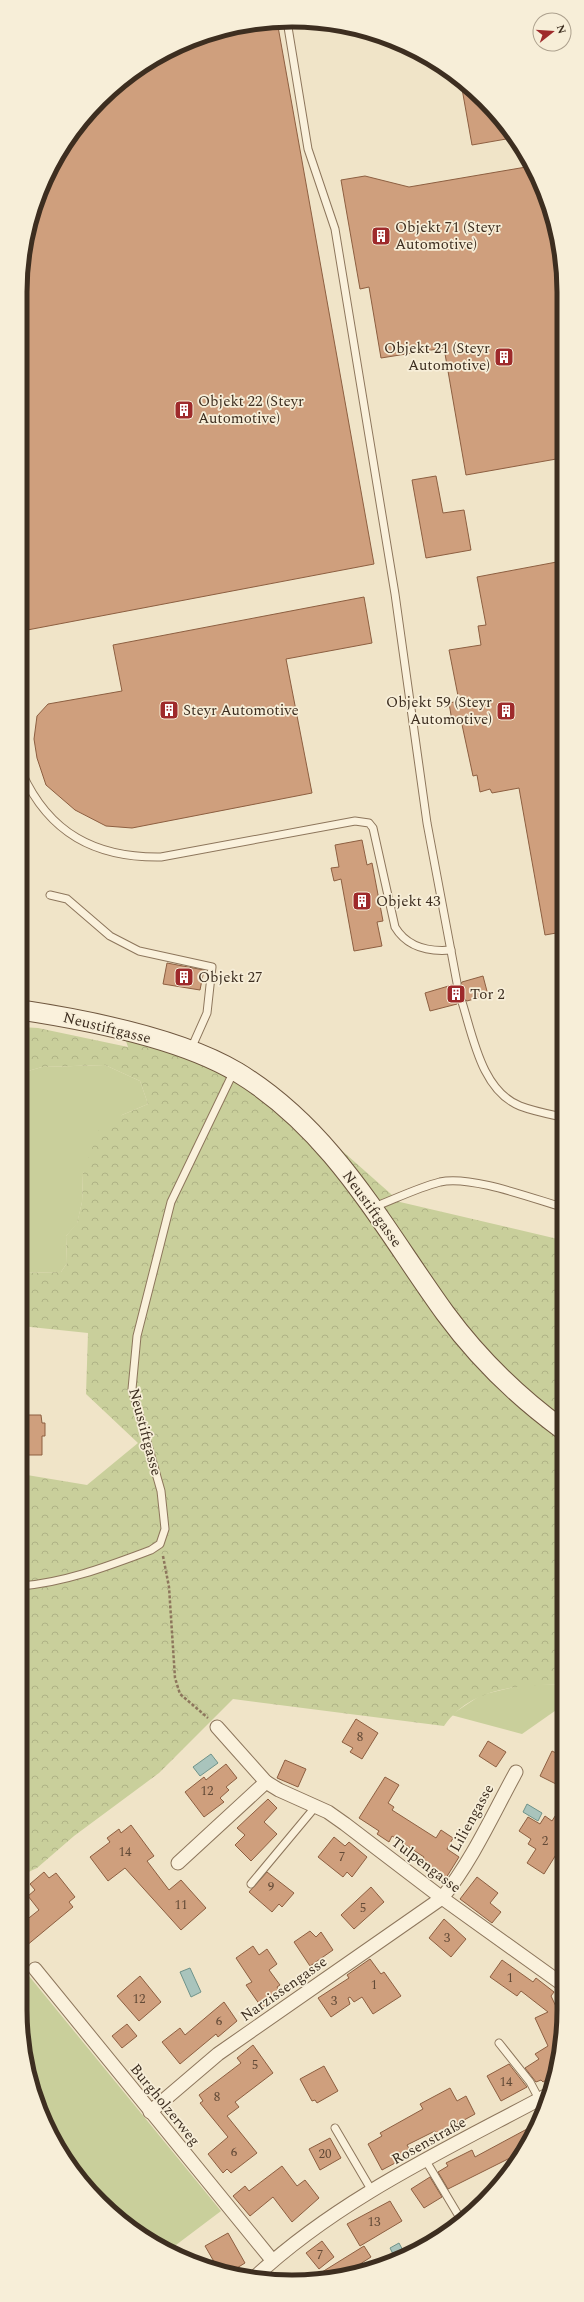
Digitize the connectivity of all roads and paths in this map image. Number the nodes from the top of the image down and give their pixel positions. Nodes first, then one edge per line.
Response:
1 (288, 27) edge
2 (27, 782) edge
3 (50, 895) dead end
4 (451, 950) junction
5 (457, 984) dead end
6 (462, 1002) dead end
7 (27, 1011) edge
8 (191, 1050) junction
9 (234, 1071) junction
10 (557, 1116) edge
11 (557, 1206) edge
12 (374, 1207) junction
13 (557, 1425) edge
14 (160, 1544) junction
15 (27, 1585) edge
16 (217, 1727) joint
17 (516, 1772) dead end
18 (266, 1782) junction
19 (316, 1806) junction
20 (178, 1863) dead end
21 (251, 1884) dead end
22 (442, 1898) junction
23 (35, 1969) dead end
24 (557, 1980) edge
25 (499, 2043) dead end
26 (543, 2094) edge
27 (542, 2098) edge
28 (150, 2112) junction
29 (335, 2128) dead end
30 (426, 2161) junction
31 (372, 2191) junction
32 (459, 2216) edge
33 (272, 2260) junction
34 (259, 2273) edge

1 - 4 lane
2 - 4 lane
3 - 8 lane
4 - 5 lane
6 - 10 lane
7 - 8 street, Neustiftgasse
8 - 9 street, Neustiftgasse
9 - 12 street, Neustiftgasse
9 - 14 lane, Neustiftgasse
11 - 12 lane
12 - 13 street, Neustiftgasse
14 - 15 lane
14 - 16 path
16 - 18 street, Tulpengasse
17 - 22 street, Liliengasse
18 - 19 street, Tulpengasse
18 - 20 street
19 - 21 lane
19 - 22 street, Tulpengasse
22 - 24 street, Tulpengasse
22 - 28 street, Narzissengasse
23 - 28 street, Burgholzerweg
25 - 26 lane
27 - 30 street, Rosenstraße
28 - 33 street, Burgholzerweg
29 - 31 lane
30 - 31 street, Rosenstraße
30 - 32 lane
31 - 33 street, Rosenstraße
33 - 34 street

